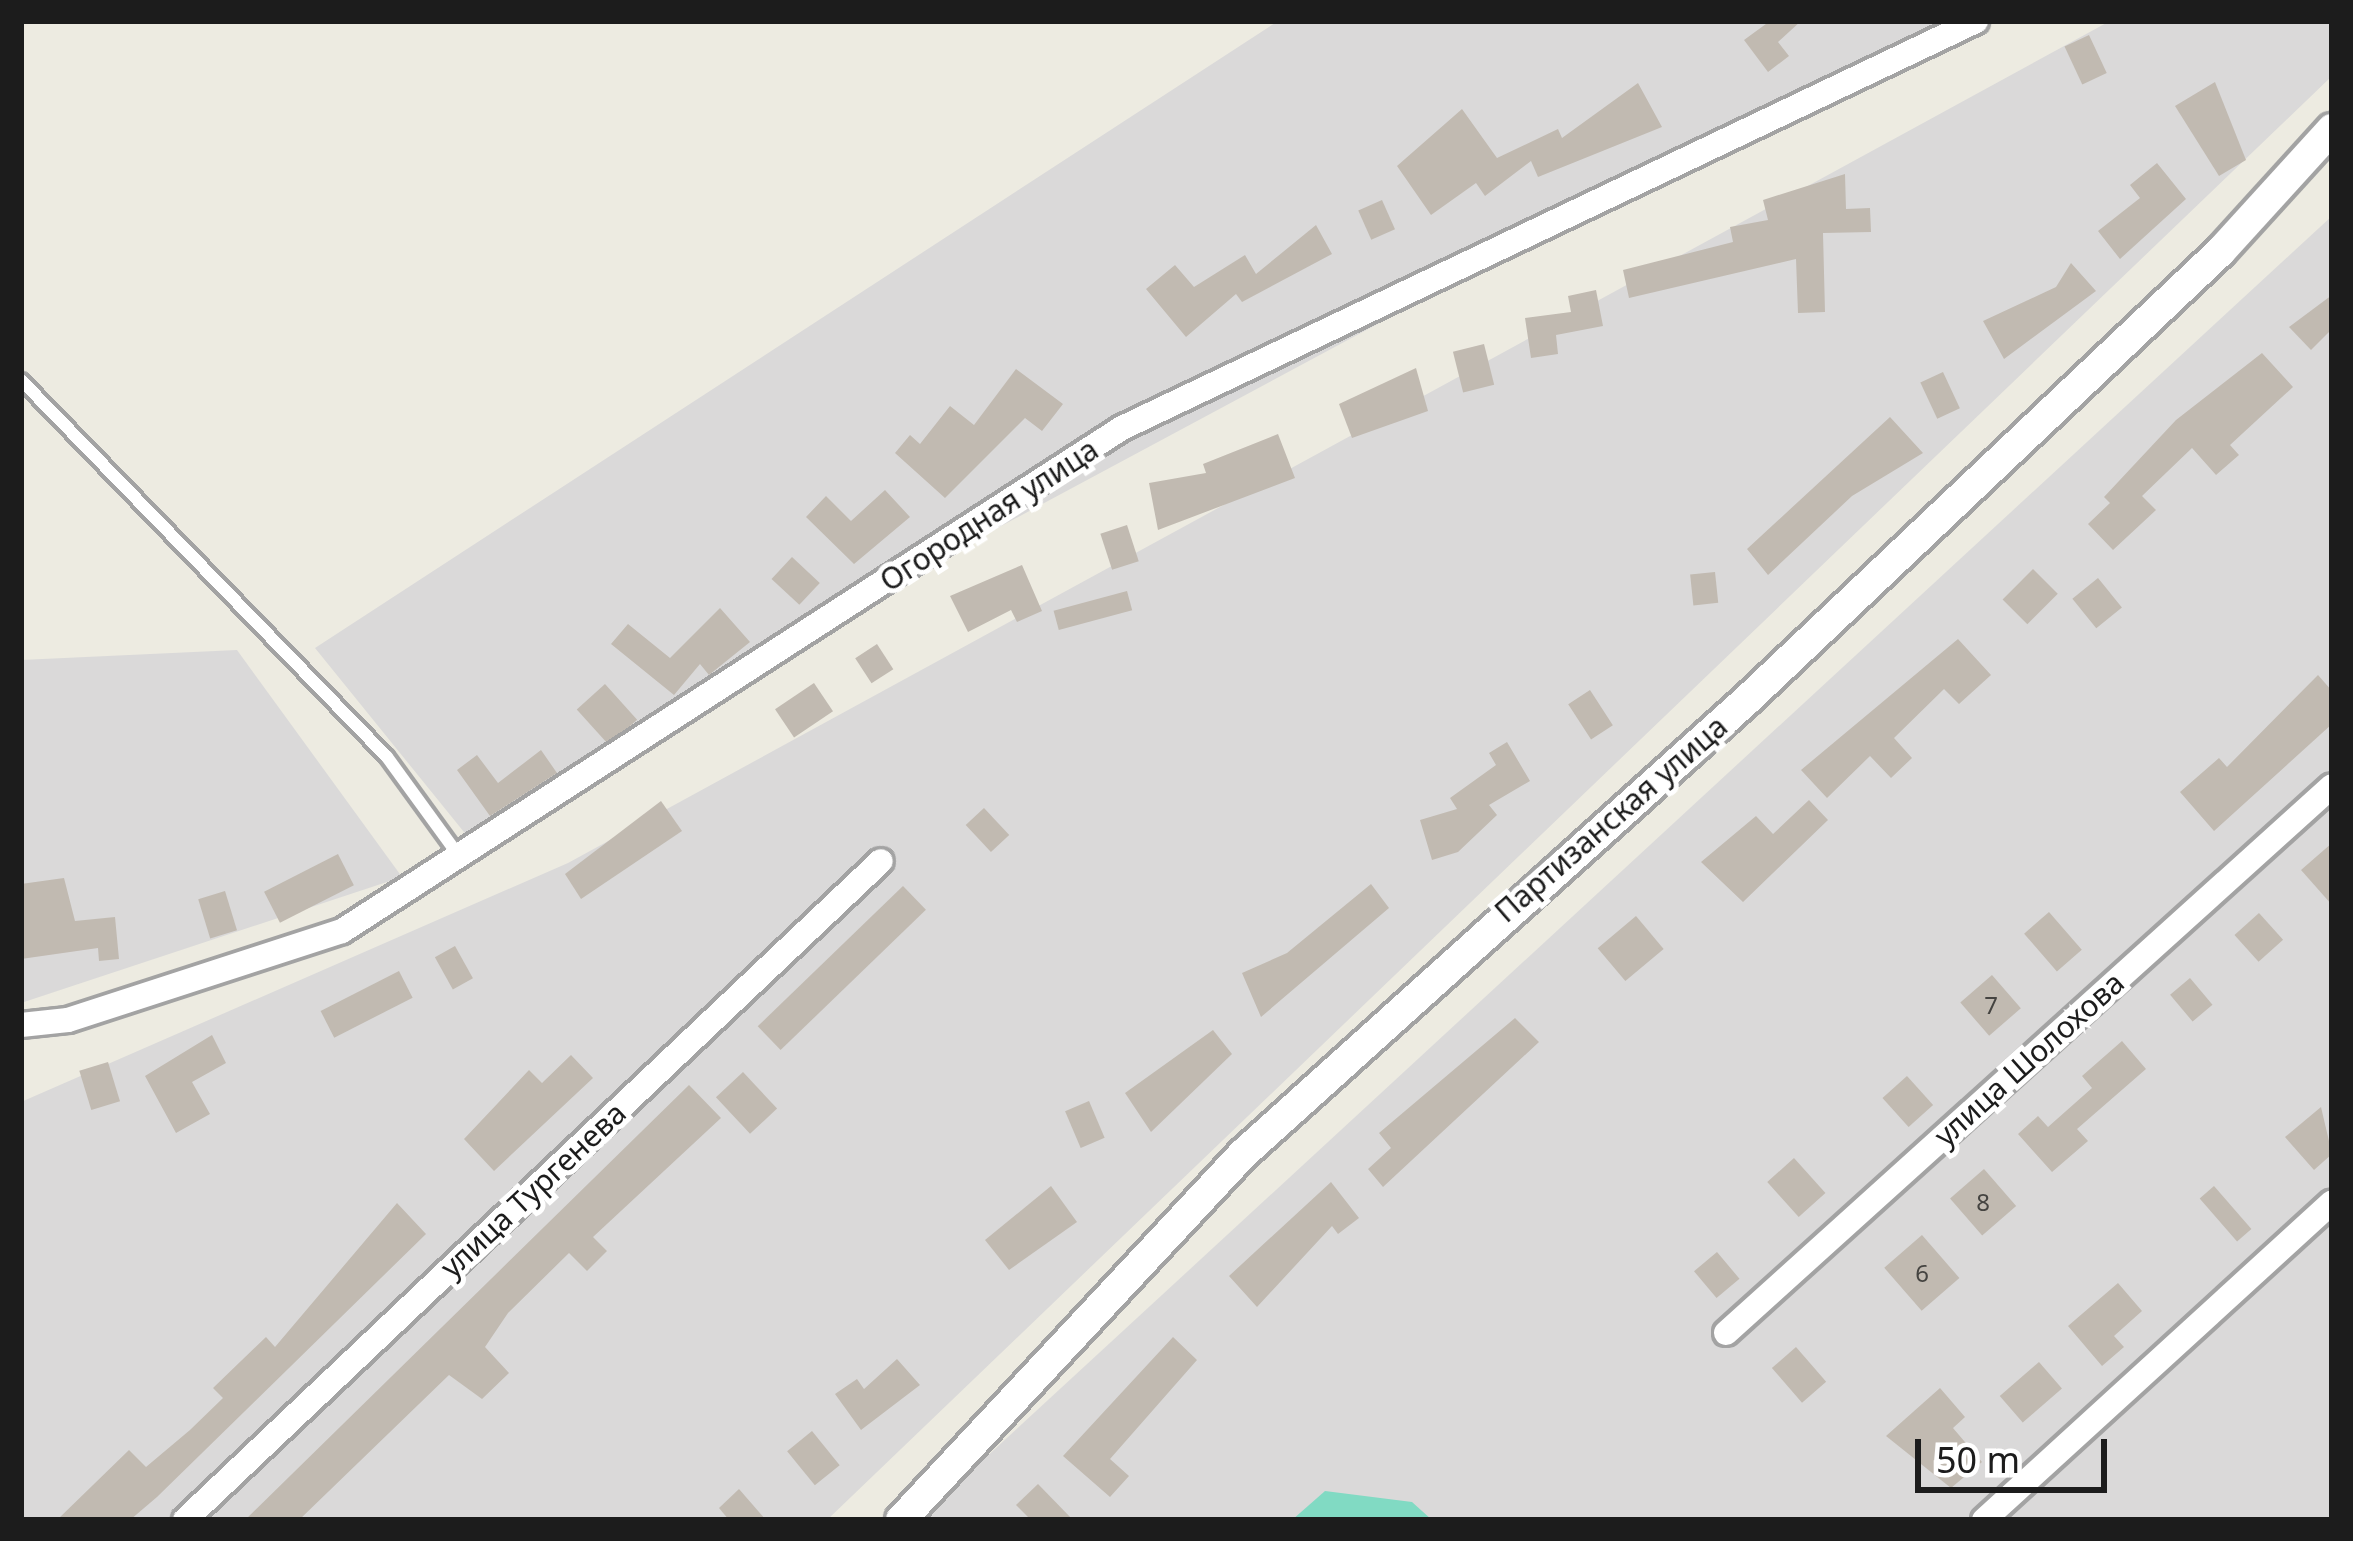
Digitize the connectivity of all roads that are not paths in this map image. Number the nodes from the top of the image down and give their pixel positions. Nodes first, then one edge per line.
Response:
1 (1976, 21) edge
2 (2332, 129) edge
3 (21, 380) edge
4 (2332, 786) edge
5 (881, 861) dead end
6 (464, 862) junction
7 (21, 1025) edge
8 (2332, 1202) edge
9 (1726, 1333) dead end
10 (185, 1520) edge
11 (901, 1520) edge
12 (1984, 1520) edge

1 - 6 street, Огородная улица
2 - 11 street, Партизанская улица
3 - 6 lane
4 - 9 street, улица Шолохова
5 - 10 street, улица Тургенева
6 - 7 street, Огородная улица
8 - 12 street

